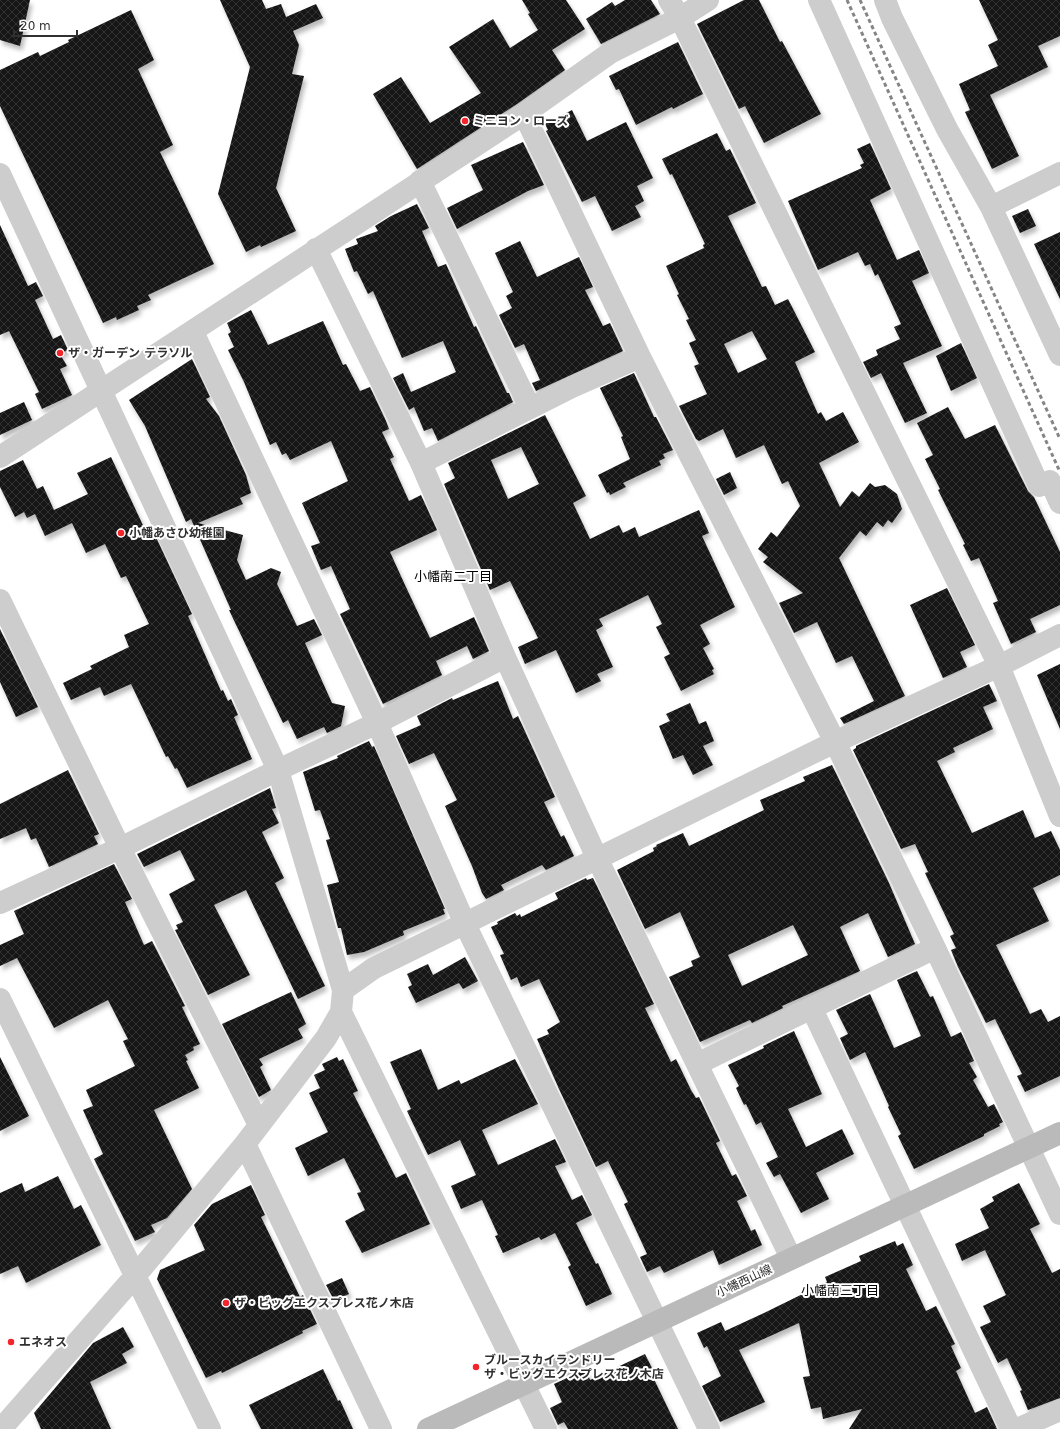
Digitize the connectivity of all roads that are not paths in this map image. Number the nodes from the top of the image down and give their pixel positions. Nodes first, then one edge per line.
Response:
1 (669, 0) edge
2 (708, 0) edge
3 (819, 0) edge
4 (885, 0) edge
5 (680, 18) junction
6 (524, 114) junction
7 (1060, 173) edge
8 (0, 174) edge
9 (420, 181) junction
10 (991, 207) junction
11 (316, 249) junction
12 (193, 332) junction
13 (1060, 355) edge
14 (640, 357) junction
15 (101, 390) junction
16 (530, 408) junction
17 (0, 456) edge
18 (421, 463) junction
19 (1060, 503) edge
20 (0, 600) edge
21 (1060, 635) edge
22 (505, 657) junction
23 (998, 666) junction
24 (376, 723) junction
25 (835, 742) junction
26 (278, 770) junction
27 (1060, 816) edge
28 (120, 848) junction
29 (598, 858) junction
30 (0, 903) edge
31 (465, 924) junction
32 (936, 948) junction
33 (343, 990) junction
34 (0, 999) edge
35 (812, 1009) junction
36 (341, 1012) junction
37 (697, 1064) junction
38 (259, 1125) junction
39 (1060, 1133) edge
40 (245, 1144) junction
41 (1028, 1149) junction
42 (905, 1205) junction
43 (1060, 1214) edge
44 (791, 1258) junction
45 (136, 1276) junction
46 (657, 1322) junction
47 (524, 1384) junction
48 (1060, 1410) edge
49 (0, 1429) edge
50 (210, 1429) edge
51 (382, 1429) edge
52 (428, 1429) edge
53 (546, 1429) edge
54 (709, 1429) edge
55 (1011, 1429) edge
56 (1018, 1429) edge

1 - 5 street
2 - 5 street
3 - 19 street
4 - 10 street
5 - 6 street
5 - 23 street
6 - 9 street
6 - 14 street
7 - 10 street
8 - 15 street
9 - 11 street
9 - 16 street
10 - 13 street
11 - 12 street
11 - 18 street
12 - 15 street
12 - 24 street
14 - 16 street
14 - 25 street
15 - 17 street
15 - 26 street
16 - 18 street
18 - 22 street
20 - 28 street
21 - 23 street
22 - 24 street
22 - 29 street
23 - 25 street
23 - 27 street
24 - 26 street
24 - 31 street
25 - 29 street
25 - 32 street
26 - 28 street
26 - 33 street
28 - 30 street
28 - 38 street
29 - 31 street
29 - 37 street
31 - 33 street
31 - 46 street
32 - 35 street
32 - 41 street
33 - 36 street
34 - 45 street
35 - 37 street
35 - 42 street
36 - 38 street
36 - 47 street
37 - 44 street
38 - 40 street
39 - 41 street, 小幡西山線
40 - 45 street
40 - 51 street
41 - 42 street, 小幡西山線
41 - 43 street
42 - 44 street, 小幡西山線
42 - 55 street
44 - 46 street, 小幡西山線
45 - 49 street
45 - 50 street
46 - 47 street, 小幡西山線
46 - 54 street
47 - 52 street, 小幡西山線
47 - 53 street
48 - 56 street

